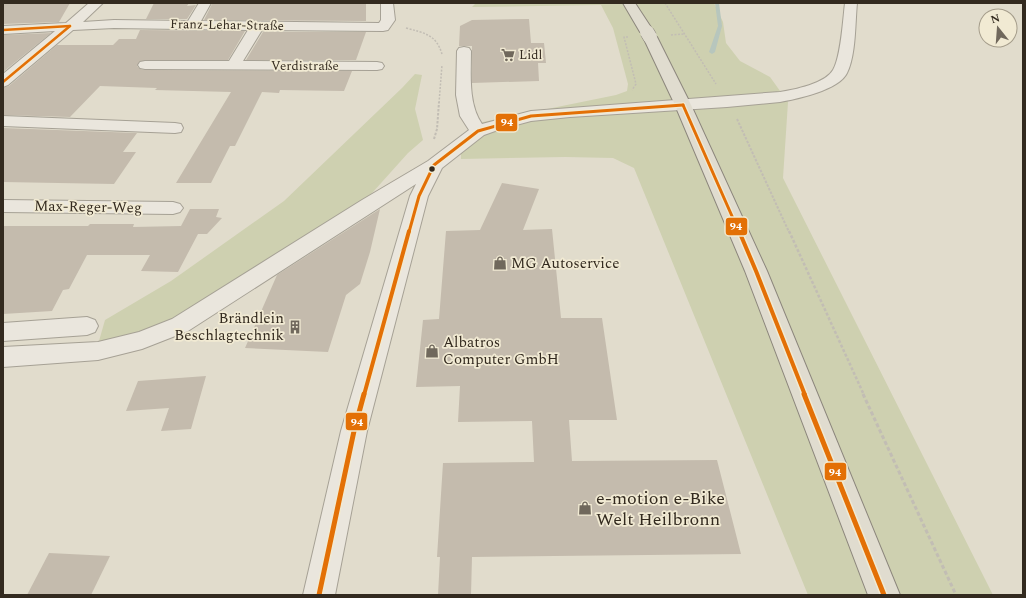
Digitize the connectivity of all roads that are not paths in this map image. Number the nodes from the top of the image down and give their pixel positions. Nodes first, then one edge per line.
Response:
1 (97, 3) edge
2 (205, 3) edge
3 (387, 3) edge
4 (629, 3) edge
5 (851, 3) edge
6 (193, 24) junction
7 (70, 26) junction
8 (257, 26) junction
9 (3, 30) edge
10 (464, 51) dead end
11 (144, 65) dead end
12 (233, 66) junction
13 (377, 66) dead end
14 (3, 82) edge
15 (683, 105) junction
16 (3, 121) edge
17 (175, 128) dead end
18 (478, 131) junction
19 (434, 165) junction
20 (3, 206) edge
21 (172, 208) dead end
22 (87, 326) dead end
23 (3, 332) edge
24 (3, 357) edge
25 (320, 595) edge
26 (884, 595) edge

1 - 7 street
2 - 6 street
3 - 8 street, Franz-Lehar-Straße
4 - 15 main road
5 - 15 street
6 - 7 street, Franz-Lehar-Straße
6 - 8 street, Franz-Lehar-Straße
7 - 9 street, Franz-Lehar-Straße
7 - 14 street
8 - 12 street
10 - 18 street
11 - 12 street, Verdistraße
12 - 13 street, Verdistraße
15 - 18 street
15 - 26 main road
16 - 17 street
18 - 19 street
19 - 24 street
19 - 25 street
20 - 21 street, Max-Reger-Weg
22 - 23 street

